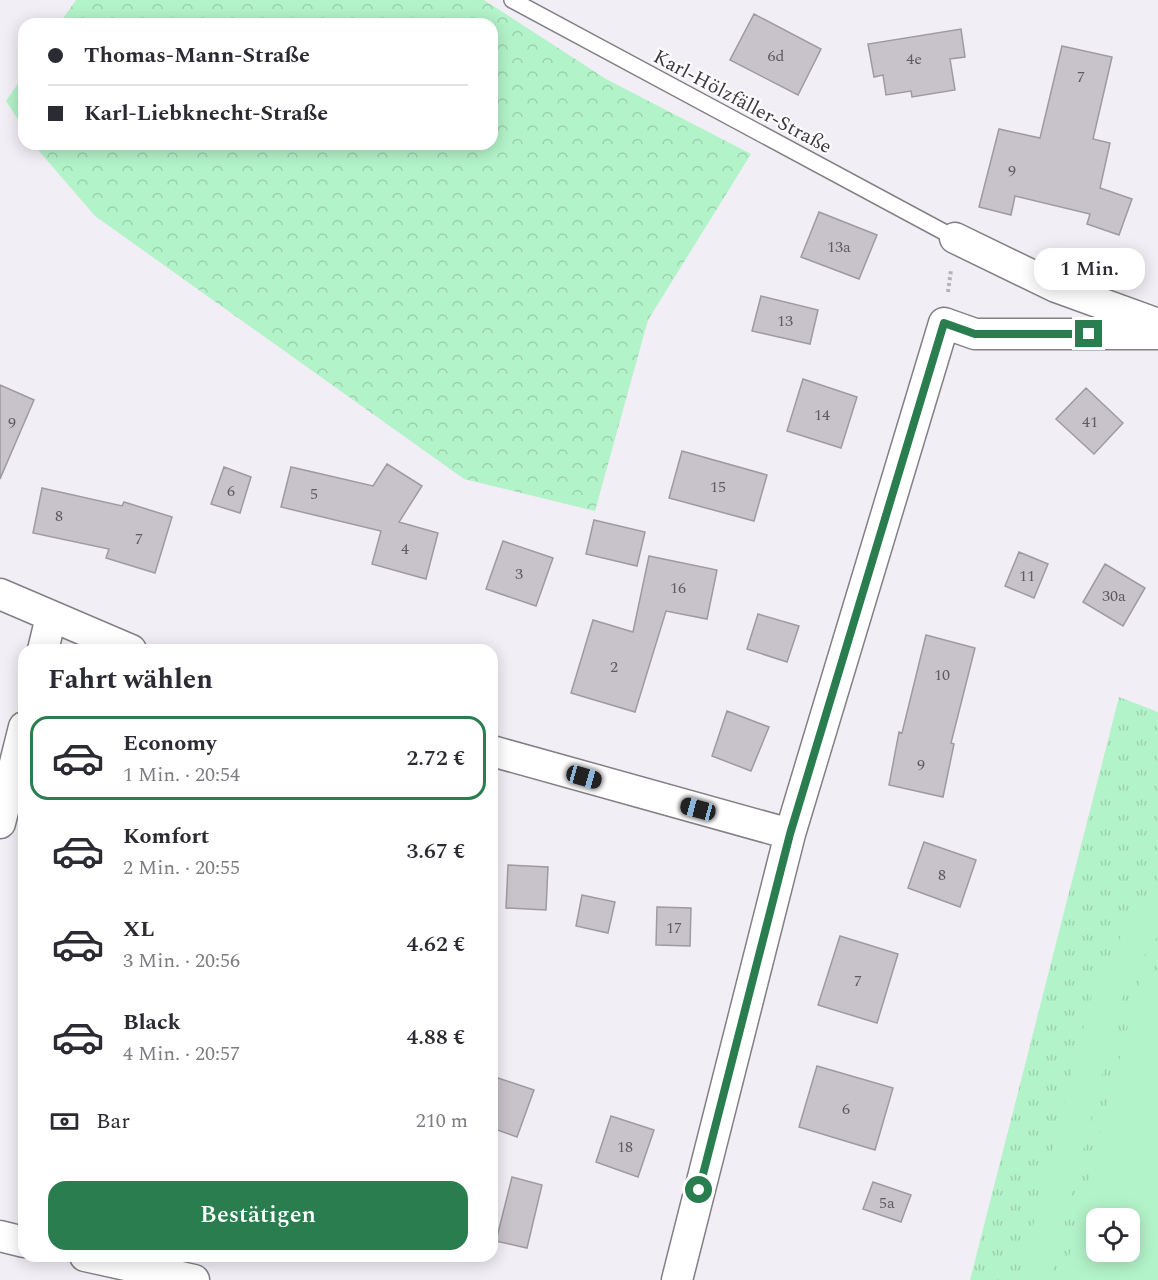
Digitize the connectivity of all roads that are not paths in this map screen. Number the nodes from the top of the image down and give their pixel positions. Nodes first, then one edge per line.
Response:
1 (512, 0) edge
2 (955, 238) joint
3 (1158, 324) edge
4 (1158, 334) edge
5 (0, 594) edge
6 (51, 617) junction
7 (44, 644) edge
8 (116, 644) edge
9 (18, 751) edge
10 (498, 753) edge
11 (0, 823) edge
12 (790, 834) junction
13 (0, 1236) edge
14 (18, 1240) edge
15 (112, 1262) edge
16 (194, 1280) edge
17 (677, 1280) edge

1 - 2 lane, Karl-Hölzfäller-Straße
2 - 3 street
4 - 12 street
5 - 6 street
6 - 7 street
6 - 8 street
9 - 11 street
10 - 12 street
12 - 17 street
13 - 14 street
15 - 16 street

